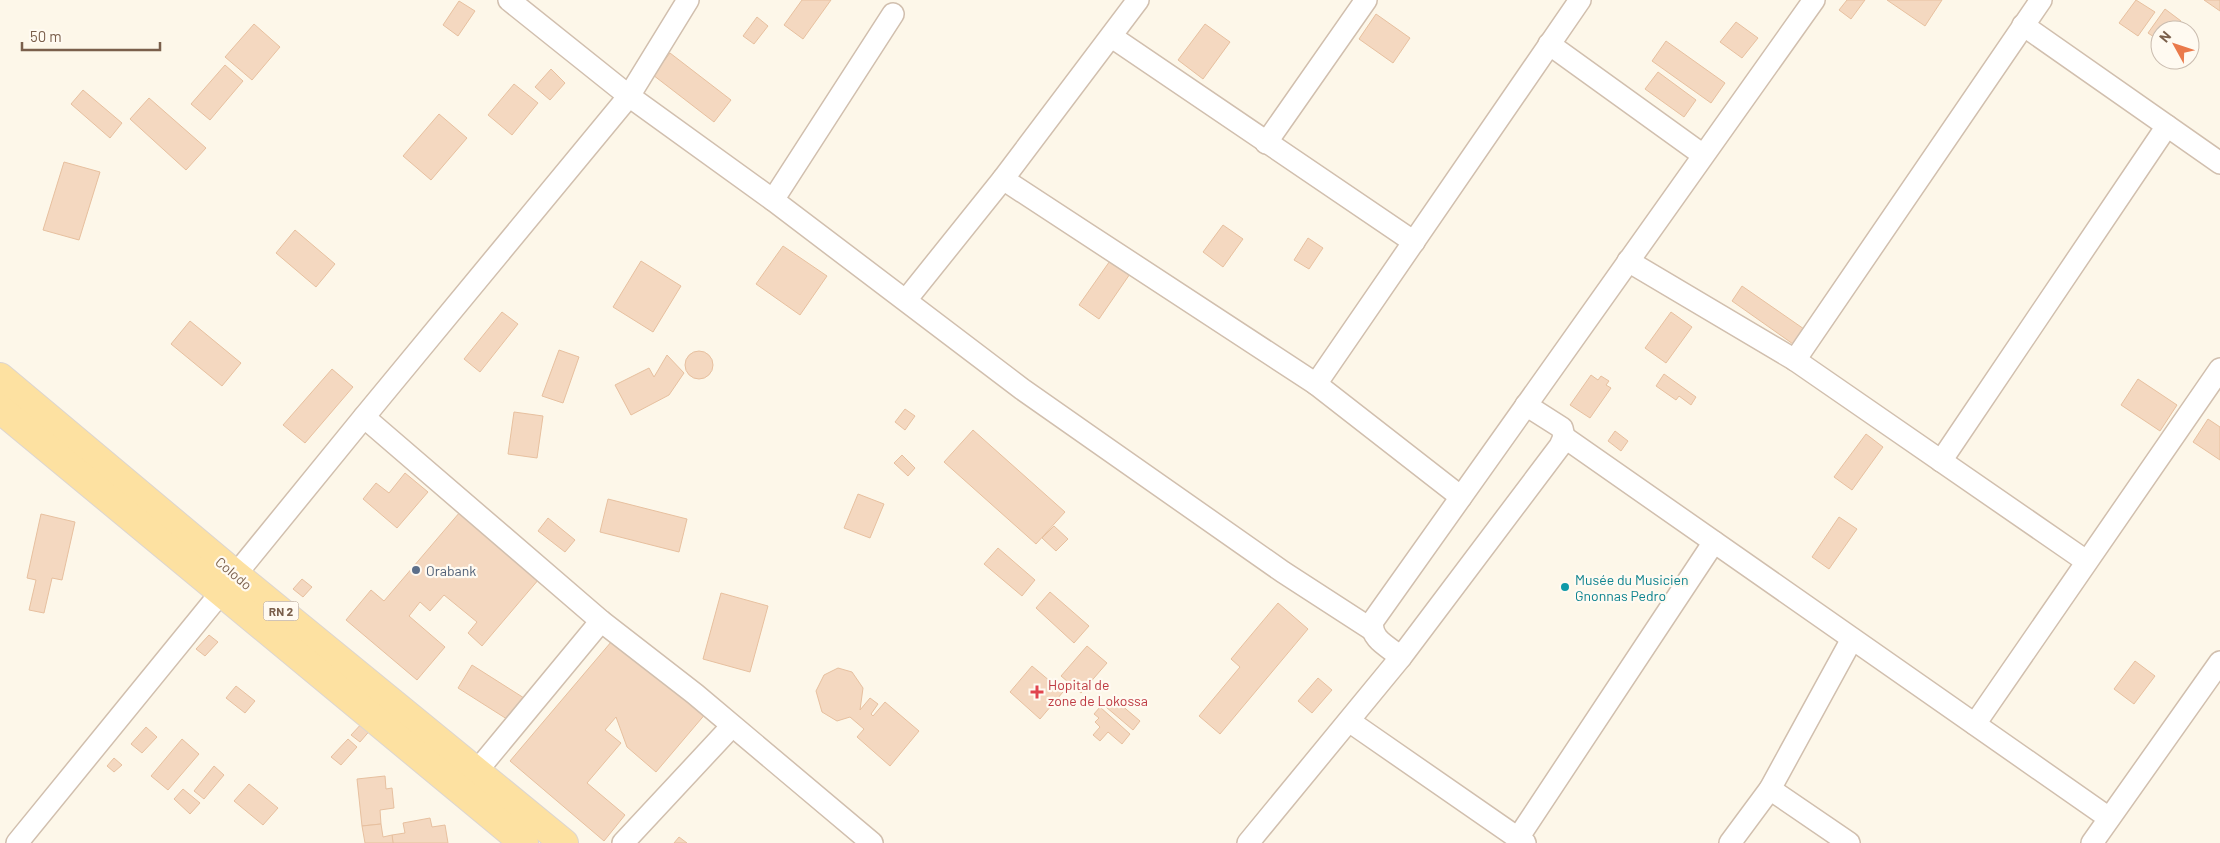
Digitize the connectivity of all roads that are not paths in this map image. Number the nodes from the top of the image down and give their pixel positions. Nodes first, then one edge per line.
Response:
1 (509, 0) edge
2 (688, 0) edge
3 (1138, 0) edge
4 (1366, 0) edge
5 (1580, 0) edge
6 (1814, 0) edge
7 (2040, 0) edge
8 (893, 14) dead end
9 (2023, 25) junction
10 (1112, 37) junction
11 (1549, 44) junction
12 (629, 96) junction
13 (2167, 126) junction
14 (1266, 143) junction
15 (1703, 155) junction
16 (2220, 163) edge
17 (1004, 179) junction
18 (773, 200) junction
19 (1414, 242) junction
20 (1628, 261) junction
21 (906, 300) junction
22 (1794, 360) junction
23 (2220, 369) edge
24 (0, 377) edge
25 (1316, 384) junction
26 (1526, 405) junction
27 (0, 410) edge
28 (364, 416) junction
29 (1564, 437) junction
30 (1941, 461) junction
31 (1461, 497) junction
32 (1714, 542) junction
33 (2086, 561) junction
34 (227, 584) junction
35 (601, 621) junction
36 (1371, 629) junction
37 (1852, 638) junction
38 (1401, 657) junction
39 (2220, 662) edge
40 (2213, 686) edge
41 (1348, 721) junction
42 (1975, 724) junction
43 (732, 726) junction
44 (476, 772) junction
45 (1770, 789) junction
46 (2109, 818) junction
47 (1521, 841) edge
48 (17, 843) edge
49 (524, 843) edge
50 (564, 843) edge
51 (623, 843) edge
52 (872, 843) edge
53 (1248, 843) edge
54 (1730, 843) edge
55 (1849, 843) edge
56 (2092, 843) edge

1 - 12 street
2 - 12 street
3 - 10 street
4 - 14 street
5 - 11 street
6 - 15 street
7 - 9 street
8 - 18 street
9 - 13 street
9 - 22 street
10 - 14 street
10 - 17 street
11 - 15 street
11 - 19 street
12 - 18 street
12 - 28 street
13 - 16 street
13 - 30 street
14 - 19 street
15 - 20 street
17 - 21 street
17 - 25 street
18 - 21 street
19 - 25 street
20 - 22 street
20 - 26 street
21 - 36 street
22 - 30 street
23 - 33 street
24 - 34 main road, Colodo / RN 2
25 - 31 street
26 - 29 street
26 - 31 street
27 - 34 main road, Colodo / RN 2
28 - 34 street
28 - 35 street
29 - 32 street
29 - 38 street
30 - 33 street
31 - 36 street
32 - 37 street
32 - 47 street
33 - 42 street
34 - 44 main road, Colodo / RN 2
34 - 48 street
34 - 49 main road, Colodo / RN 2
35 - 43 street
35 - 44 street
36 - 38 street
37 - 42 street
37 - 45 street
38 - 41 street
39 - 40 street
40 - 46 street
41 - 47 street
41 - 53 street
42 - 46 street
43 - 51 street
43 - 52 street
44 - 50 main road, Colodo / RN 2
45 - 54 street
45 - 55 street
46 - 56 street

